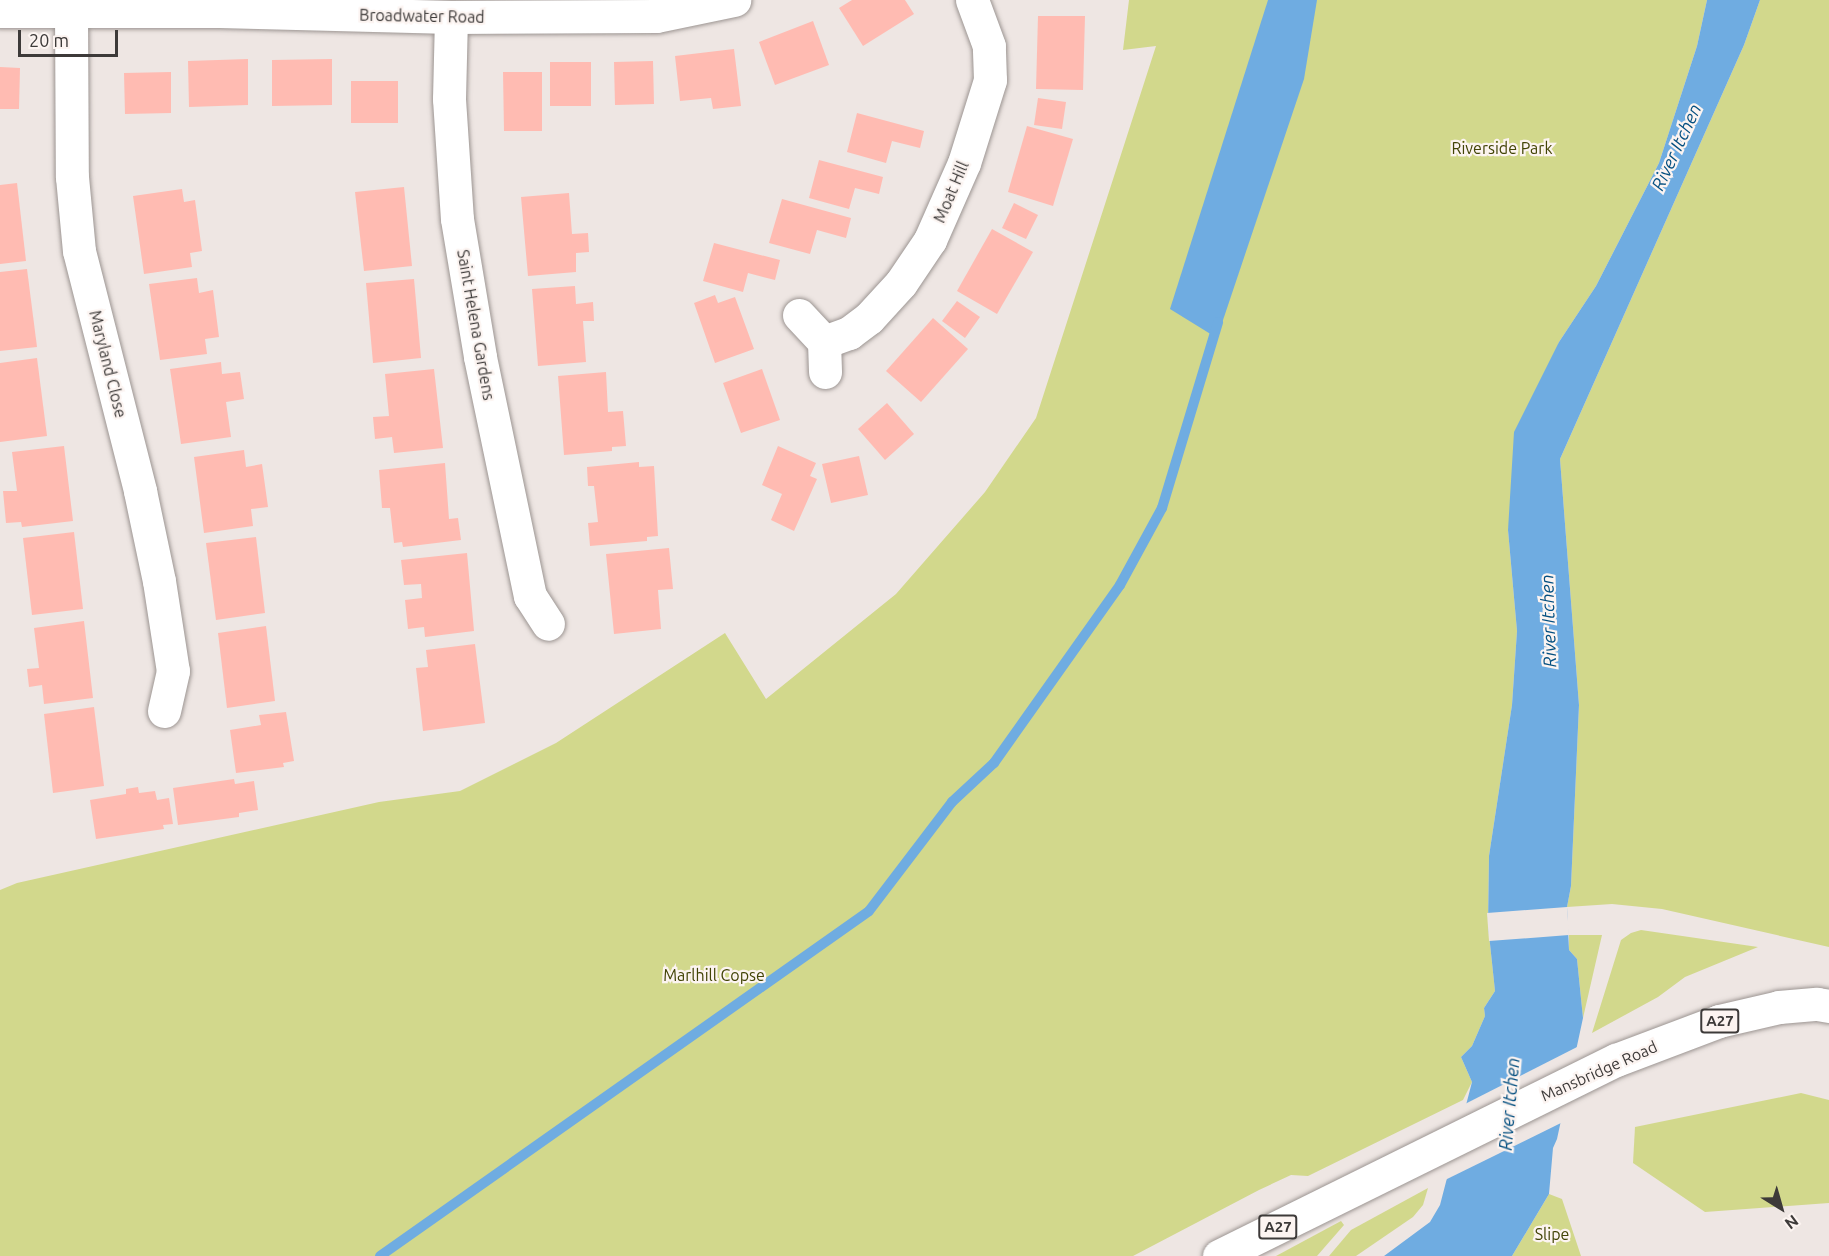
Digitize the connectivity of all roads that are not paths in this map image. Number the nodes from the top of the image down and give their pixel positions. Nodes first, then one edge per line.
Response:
1 (734, 0) edge
2 (972, 0) edge
3 (0, 11) edge
4 (72, 12) junction
5 (451, 17) junction
6 (798, 315) dead end
7 (548, 624) dead end
8 (164, 711) dead end
9 (1829, 1006) edge
10 (1219, 1256) edge

1 - 5 street, Broadwater Road
2 - 6 street, Moat Hill
3 - 4 street, Broadwater Road
4 - 5 street, Broadwater Road
4 - 8 street, Maryland Close
5 - 7 street, Saint Helena Gardens
9 - 10 street, Mansbridge Road / A27

